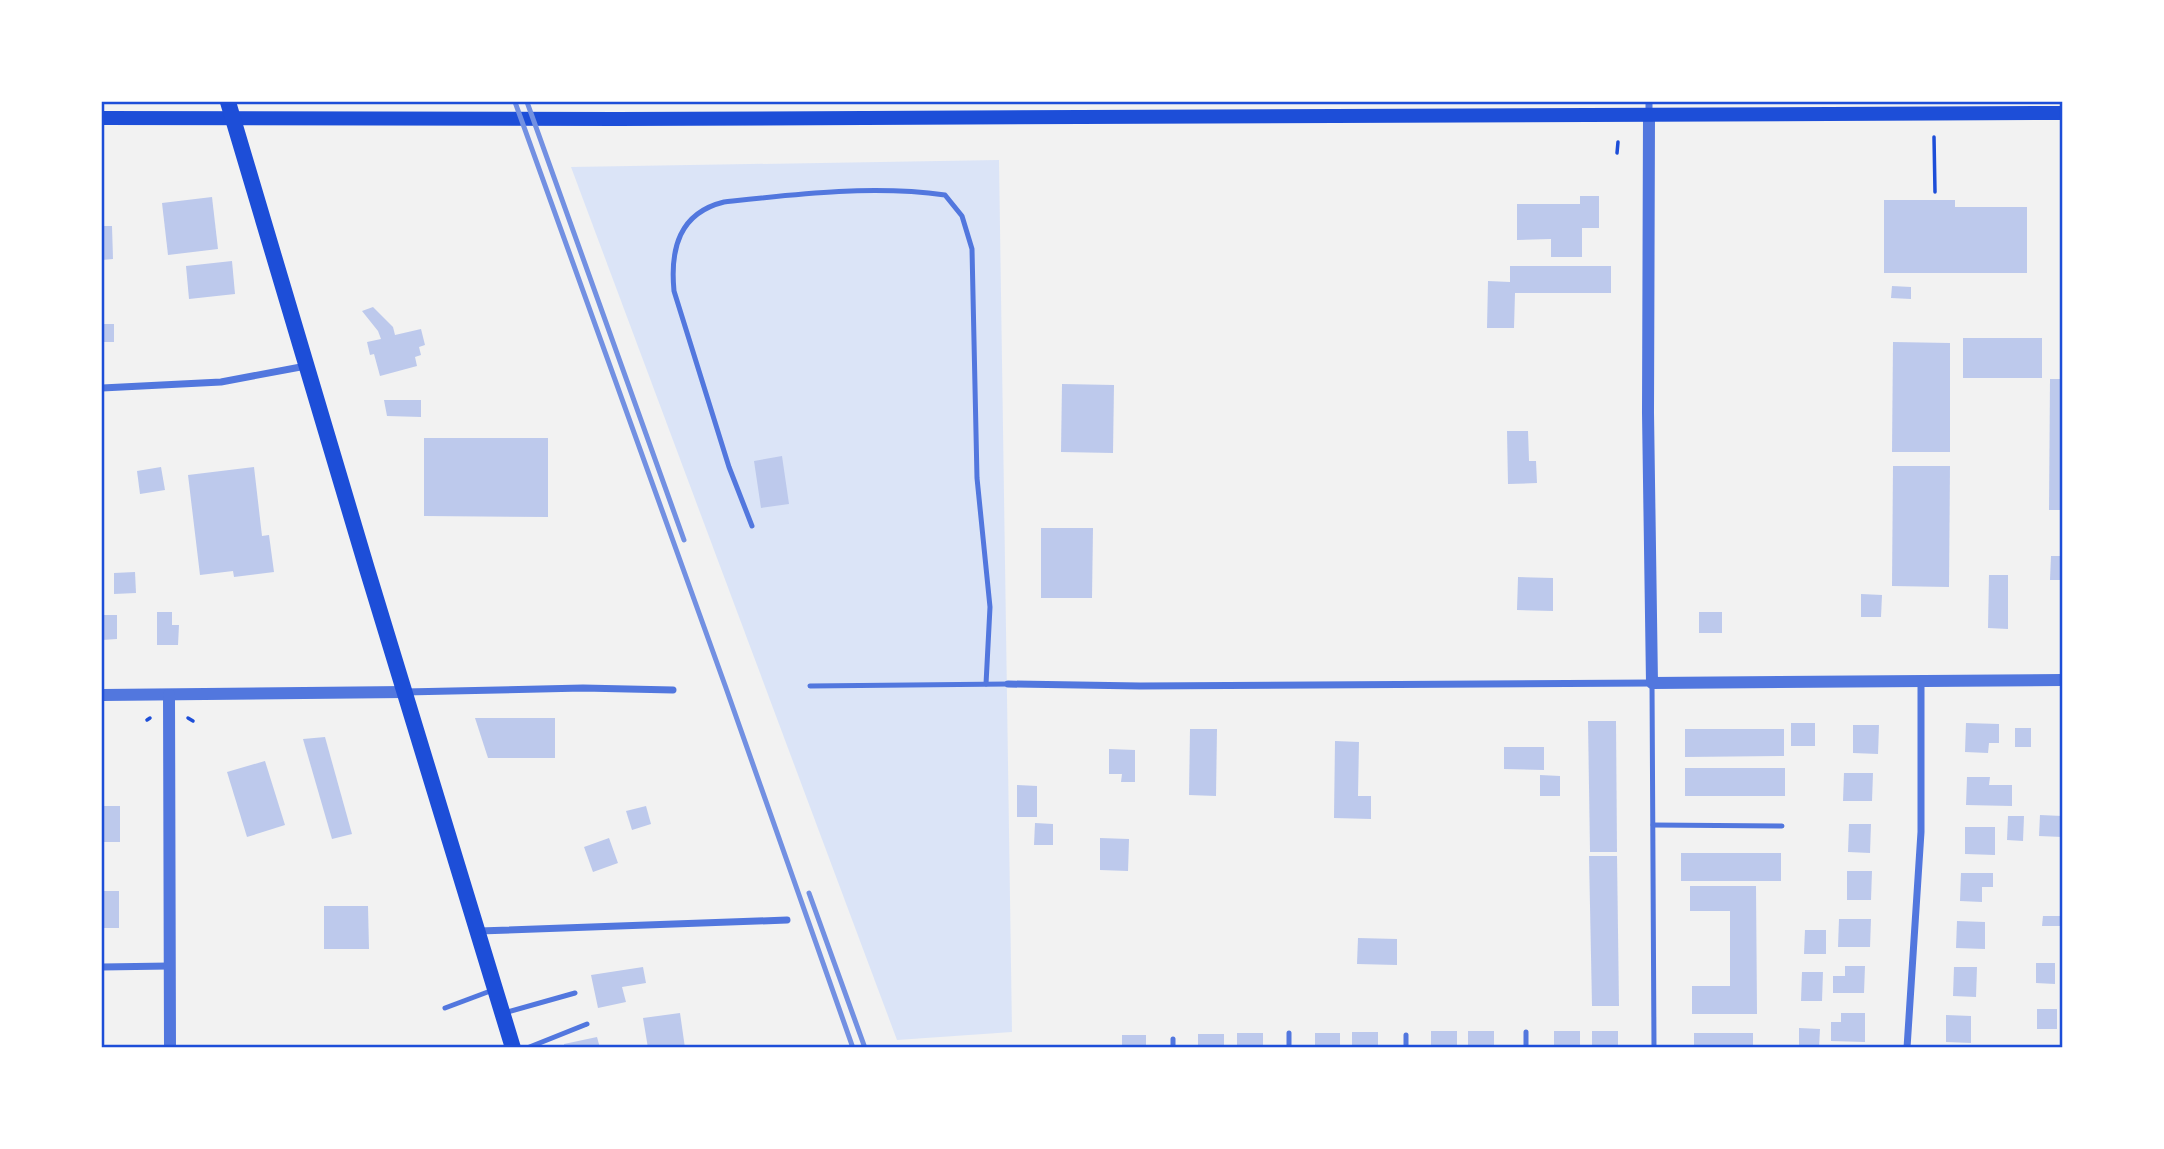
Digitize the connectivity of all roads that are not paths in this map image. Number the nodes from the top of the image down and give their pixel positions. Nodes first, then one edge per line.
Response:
1 (228, 102) edge
2 (1649, 109) edge
3 (2063, 113) edge
4 (102, 118) edge
5 (307, 366) junction
6 (102, 388) edge
7 (752, 526) dead end
8 (2063, 680) edge
9 (1921, 681) junction
10 (1652, 683) junction
11 (986, 684) junction
12 (1008, 684) joint
13 (810, 686) dead end
14 (673, 690) dead end
15 (405, 692) junction
16 (102, 695) edge
17 (169, 695) junction
18 (1653, 825) junction
19 (1782, 826) dead end
20 (787, 920) dead end
21 (478, 931) junction
22 (169, 966) junction
23 (102, 967) edge
24 (496, 989) junction
25 (575, 993) dead end
26 (445, 1008) dead end
27 (503, 1013) junction
28 (587, 1024) dead end
29 (1526, 1032) dead end
30 (1289, 1033) dead end
31 (1406, 1035) dead end
32 (1173, 1039) dead end
33 (170, 1048) edge
34 (513, 1048) edge
35 (527, 1048) edge
36 (1173, 1048) edge
37 (1289, 1048) edge
38 (1406, 1048) edge
39 (1526, 1048) edge
40 (1654, 1048) edge
41 (1907, 1048) edge

1 - 5 main road
2 - 3 main road
2 - 4 main road
2 - 10 street
5 - 6 street
5 - 15 main road
7 - 11 lane
8 - 9 street
9 - 10 street
9 - 41 street
10 - 12 street
10 - 18 lane
11 - 12 lane
11 - 13 lane
14 - 15 street
15 - 17 street
15 - 21 main road
16 - 17 street
17 - 22 street
18 - 19 lane
18 - 40 lane
20 - 21 street
21 - 24 main road
22 - 23 street
22 - 33 street
24 - 26 lane
24 - 27 main road
25 - 27 lane
27 - 34 main road
28 - 35 lane
29 - 39 lane
30 - 37 lane
31 - 38 lane
32 - 36 lane

